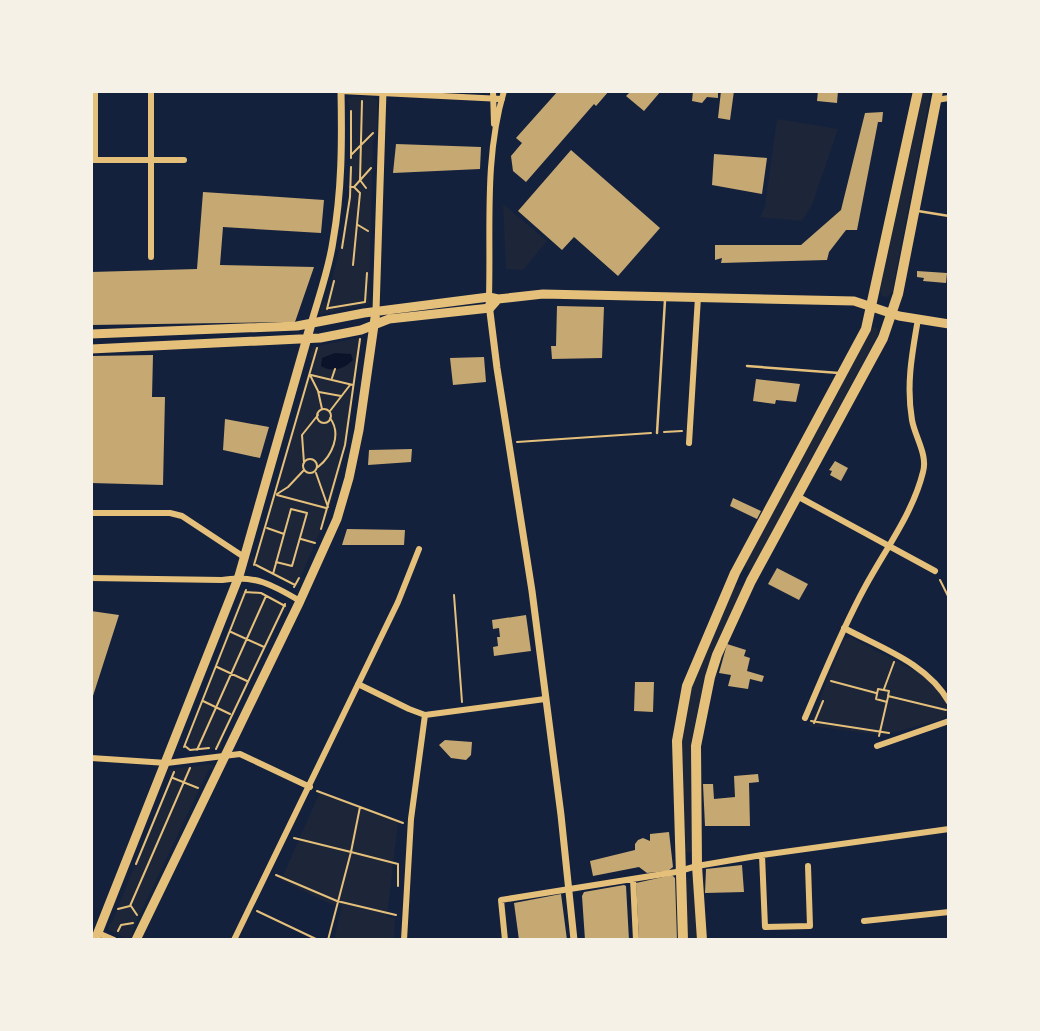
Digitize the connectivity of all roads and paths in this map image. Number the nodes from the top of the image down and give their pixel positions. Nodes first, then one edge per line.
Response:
1 (96, 91) edge
2 (151, 91) edge
3 (341, 91) edge
4 (504, 91) edge
5 (918, 91) edge
6 (383, 92) edge
7 (493, 95) edge
8 (937, 95) edge
9 (949, 98) edge
10 (502, 99) junction
11 (362, 101) dead end
12 (376, 131) dead end
13 (495, 136) junction
14 (361, 145) junction
15 (351, 155) dead end
16 (93, 160) edge
17 (149, 160) junction
18 (184, 160) dead end
19 (371, 167) dead end
20 (360, 180) junction
21 (371, 185) dead end
22 (366, 188) junction
23 (360, 194) junction
24 (915, 210) junction
25 (949, 216) edge
26 (357, 225) junction
27 (370, 231) dead end
28 (151, 257) dead end
29 (353, 265) dead end
30 (665, 296) junction
31 (698, 297) junction
32 (494, 298) junction
33 (369, 301) dead end
34 (871, 307) junction
35 (489, 308) junction
36 (320, 309) dead end
37 (376, 311) junction
38 (891, 313) junction
39 (918, 319) junction
40 (311, 324) junction
41 (949, 324) edge
42 (373, 326) junction
43 (91, 334) edge
44 (360, 337) dead end
45 (307, 339) junction
46 (318, 346) dead end
47 (91, 349) edge
48 (747, 366) dead end
49 (335, 369) dead end
50 (842, 373) junction
51 (310, 374) junction
52 (332, 380) junction
53 (353, 385) junction
54 (318, 391) junction
55 (341, 396) junction
56 (322, 410) junction
57 (329, 412) junction
58 (318, 415) junction
59 (330, 418) junction
60 (690, 430) junction
61 (657, 432) junction
62 (293, 433) junction
63 (302, 435) junction
64 (509, 443) junction
65 (689, 443) dead end
66 (303, 463) junction
67 (318, 467) junction
68 (304, 470) junction
69 (315, 471) junction
70 (276, 495) junction
71 (797, 496) junction
72 (328, 508) junction
73 (91, 513) edge
74 (266, 528) junction
75 (284, 534) junction
76 (300, 538) junction
77 (315, 543) dead end
78 (888, 545) junction
79 (419, 549) dead end
80 (244, 557) junction
81 (276, 562) junction
82 (935, 571) joint
83 (734, 573) junction
84 (273, 574) junction
85 (239, 576) junction
86 (91, 578) edge
87 (751, 581) junction
88 (299, 586) dead end
89 (245, 591) junction
90 (240, 592) dead end
91 (454, 595) dead end
92 (266, 596) junction
93 (949, 598) edge
94 (300, 601) junction
95 (844, 628) junction
96 (230, 631) junction
97 (247, 639) junction
98 (264, 648) junction
99 (895, 659) junction
100 (216, 666) junction
101 (902, 667) dead end
102 (232, 674) junction
103 (830, 681) dead end
104 (248, 682) junction
105 (358, 684) junction
106 (884, 690) junction
107 (826, 691) dead end
108 (877, 693) junction
109 (888, 696) junction
110 (545, 699) junction
111 (202, 701) junction
112 (887, 702) junction
113 (948, 702) edge
114 (217, 708) junction
115 (463, 710) junction
116 (232, 715) junction
117 (425, 715) junction
118 (805, 719) dead end
119 (949, 721) edge
120 (880, 732) junction
121 (888, 733) dead end
122 (877, 746) joint
123 (197, 750) junction
124 (226, 755) junction
125 (91, 758) edge
126 (171, 765) junction
127 (191, 768) dead end
128 (172, 778) junction
129 (184, 783) junction
130 (310, 787) junction
131 (198, 788) dead end
132 (360, 807) junction
133 (411, 826) junction
134 (949, 829) edge
135 (286, 835) junction
136 (351, 852) junction
137 (762, 855) junction
138 (398, 864) dead end
139 (697, 866) junction
140 (808, 866) dead end
141 (268, 871) junction
142 (681, 871) junction
143 (133, 873) dead end
144 (633, 879) junction
145 (569, 890) junction
146 (121, 901) dead end
147 (337, 901) junction
148 (130, 906) junction
149 (250, 908) junction
150 (118, 909) junction
151 (948, 912) edge
152 (137, 915) dead end
153 (115, 916) dead end
154 (397, 916) dead end
155 (864, 921) dead end
156 (949, 922) edge
157 (134, 923) dead end
158 (96, 937) edge
159 (116, 937) edge
160 (136, 940) edge
161 (234, 940) edge
162 (317, 940) edge
163 (328, 940) edge
164 (404, 940) edge
165 (505, 940) edge
166 (575, 940) edge
167 (636, 940) edge
168 (683, 940) edge
169 (702, 940) edge

1 - 16 street
2 - 17 street
3 - 6 street
3 - 40 street
4 - 10 street
5 - 34 main road
6 - 7 street
6 - 37 street
7 - 10 street
7 - 13 street
8 - 9 street
8 - 24 main road
10 - 13 street
11 - 14 path
12 - 14 path
13 - 32 street
14 - 15 path
14 - 20 path
16 - 17 street
17 - 18 street
17 - 28 street
19 - 20 path
20 - 22 path
20 - 23 path
21 - 22 path
22 - 23 path
23 - 26 path
24 - 25 lane
24 - 38 main road
26 - 27 path
26 - 29 path
30 - 31 main road
30 - 32 main road
30 - 61 lane
31 - 34 main road
31 - 60 street
32 - 35 main road
32 - 37 main road
33 - 36 path
34 - 38 main road
34 - 50 main road
35 - 42 main road
35 - 64 street
37 - 40 main road
37 - 42 main road
38 - 39 main road
38 - 71 main road
39 - 41 main road
39 - 78 street
40 - 43 main road
40 - 45 main road
42 - 45 main road
42 - 94 main road
44 - 53 path
45 - 47 main road
45 - 80 main road
46 - 51 path
48 - 50 lane
49 - 52 path
50 - 83 main road
51 - 52 path
51 - 54 path
51 - 62 path
52 - 53 path
53 - 55 path
53 - 72 path
54 - 55 path
54 - 56 path
55 - 57 path
56 - 57 path
56 - 58 path
57 - 59 path
58 - 59 path
58 - 63 path
59 - 67 path
60 - 61 path
60 - 65 street
61 - 64 path
62 - 63 path
62 - 70 path
63 - 66 path
64 - 110 street
66 - 67 path
66 - 68 path
67 - 69 path
68 - 69 path
68 - 70 path
69 - 72 path
70 - 72 path
70 - 74 path
71 - 78 street
71 - 87 main road
73 - 80 street
74 - 75 path
74 - 84 path
75 - 76 path
75 - 81 path
76 - 77 path
76 - 81 path
78 - 82 street
78 - 95 street
79 - 105 street
80 - 85 main road
81 - 84 path
82 - 93 path
83 - 87 main road
83 - 142 main road
84 - 88 path
85 - 86 street
85 - 94 street
85 - 126 main road
87 - 139 main road
89 - 90 path
89 - 92 path
89 - 96 path
91 - 115 path
92 - 97 path
92 - 98 path
94 - 124 main road
95 - 99 street
95 - 118 street
96 - 97 path
96 - 100 path
97 - 98 path
97 - 102 path
98 - 104 path
99 - 101 path
99 - 106 path
99 - 113 street
100 - 102 path
100 - 111 path
102 - 104 path
102 - 114 path
103 - 108 path
104 - 116 path
105 - 117 street
105 - 130 street
106 - 108 path
106 - 109 path
107 - 120 path
108 - 112 path
109 - 112 path
109 - 113 path
110 - 115 street
110 - 145 street
111 - 114 path
111 - 123 path
112 - 120 path
114 - 116 path
114 - 123 path
115 - 117 street
116 - 123 path
117 - 133 street
119 - 122 street
120 - 121 path
120 - 122 path
124 - 126 street
124 - 130 street
124 - 160 main road
125 - 126 street
126 - 128 path
126 - 158 main road
127 - 129 path
128 - 129 path
128 - 143 path
129 - 131 path
129 - 148 path
130 - 132 path
130 - 135 street
132 - 133 path
132 - 136 path
133 - 164 street
134 - 137 street
135 - 136 path
135 - 141 street
136 - 138 path
136 - 147 path
137 - 139 street
137 - 140 street
139 - 142 street
139 - 169 main road
141 - 147 path
141 - 149 street
142 - 144 street
142 - 168 main road
144 - 145 street
144 - 167 street
145 - 165 street
145 - 166 street
146 - 150 path
147 - 154 path
147 - 163 path
148 - 150 path
148 - 152 path
149 - 161 street
149 - 162 path
150 - 153 path
151 - 155 street
151 - 156 street
157 - 159 path
158 - 159 street

